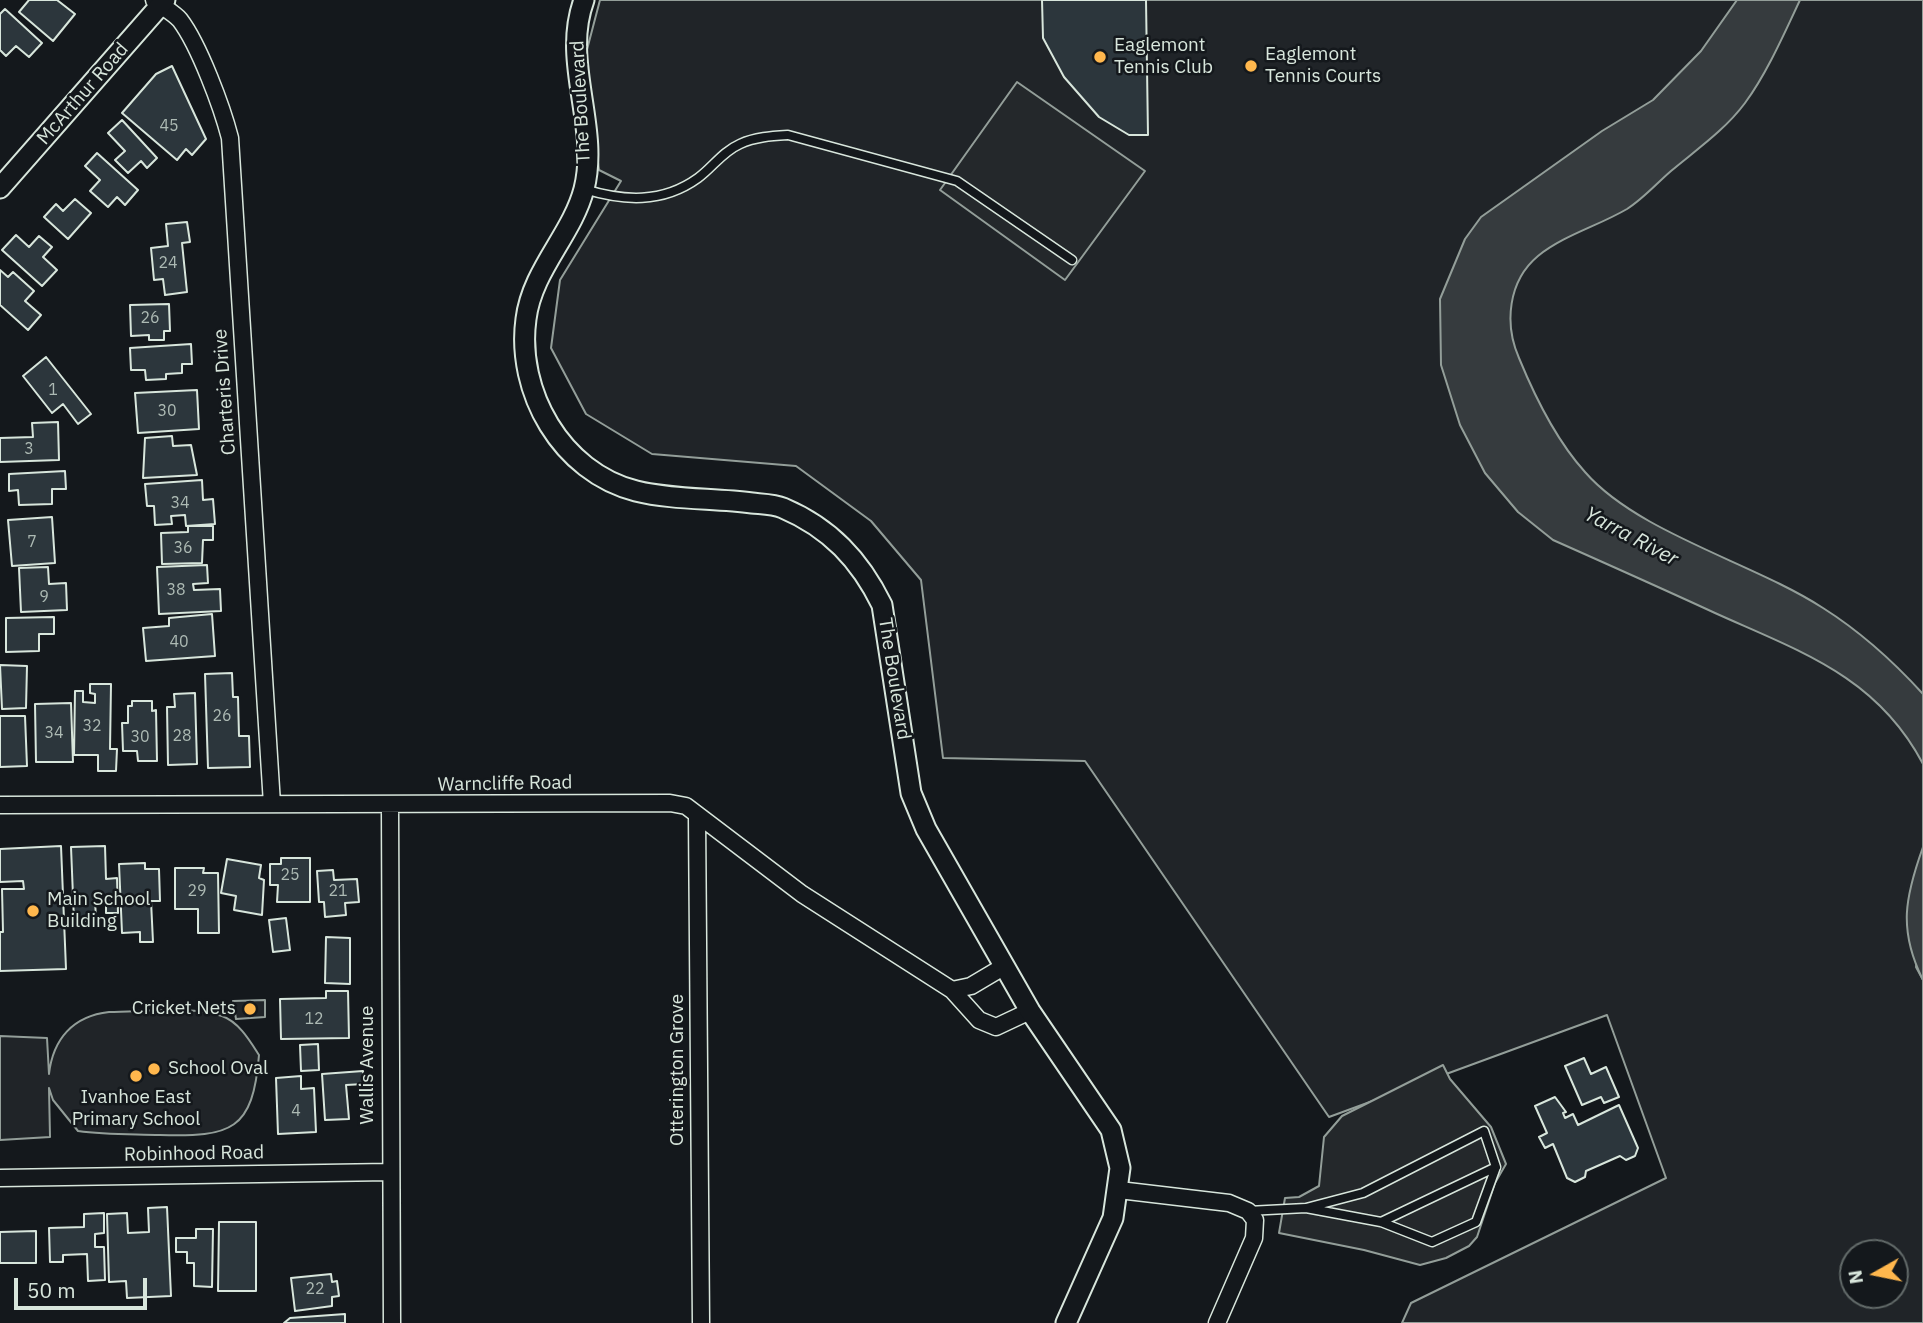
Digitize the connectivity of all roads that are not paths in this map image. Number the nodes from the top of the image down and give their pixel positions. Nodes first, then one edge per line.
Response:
1 (584, 0) edge
2 (160, 2) edge
3 (0, 188) edge
4 (584, 189) junction
5 (1072, 260) dead end
6 (272, 804) junction
7 (0, 805) edge
8 (390, 806) junction
9 (697, 816) junction
10 (1003, 967) junction
11 (952, 990) junction
12 (1030, 1011) junction
13 (1496, 1167) junction
14 (389, 1172) junction
15 (0, 1178) edge
16 (1119, 1190) junction
17 (1306, 1208) junction
18 (1248, 1211) junction
19 (1381, 1222) junction
20 (391, 1323) edge
21 (701, 1323) edge
22 (1066, 1323) edge
23 (1217, 1323) edge

1 - 4 street, The Boulevard
2 - 3 street, McArthur Road
2 - 6 street, Charteris Drive
4 - 5 lane
4 - 10 street, The Boulevard
6 - 7 street, Warncliffe Road
6 - 8 street, Warncliffe Road
8 - 9 street, Warncliffe Road
8 - 14 street, Wallis Avenue
9 - 11 street, Warncliffe Road
9 - 21 street, Otterington Grove
10 - 11 street
10 - 12 street, The Boulevard
11 - 12 street, Warncliffe Road
12 - 16 street, The Boulevard
13 - 17 lane
13 - 19 lane
13 - 19 lane
14 - 15 street, Robinhood Road
14 - 20 street, Wallis Avenue
16 - 18 street
16 - 22 street, The Boulevard
17 - 18 lane
17 - 19 lane
18 - 23 street

